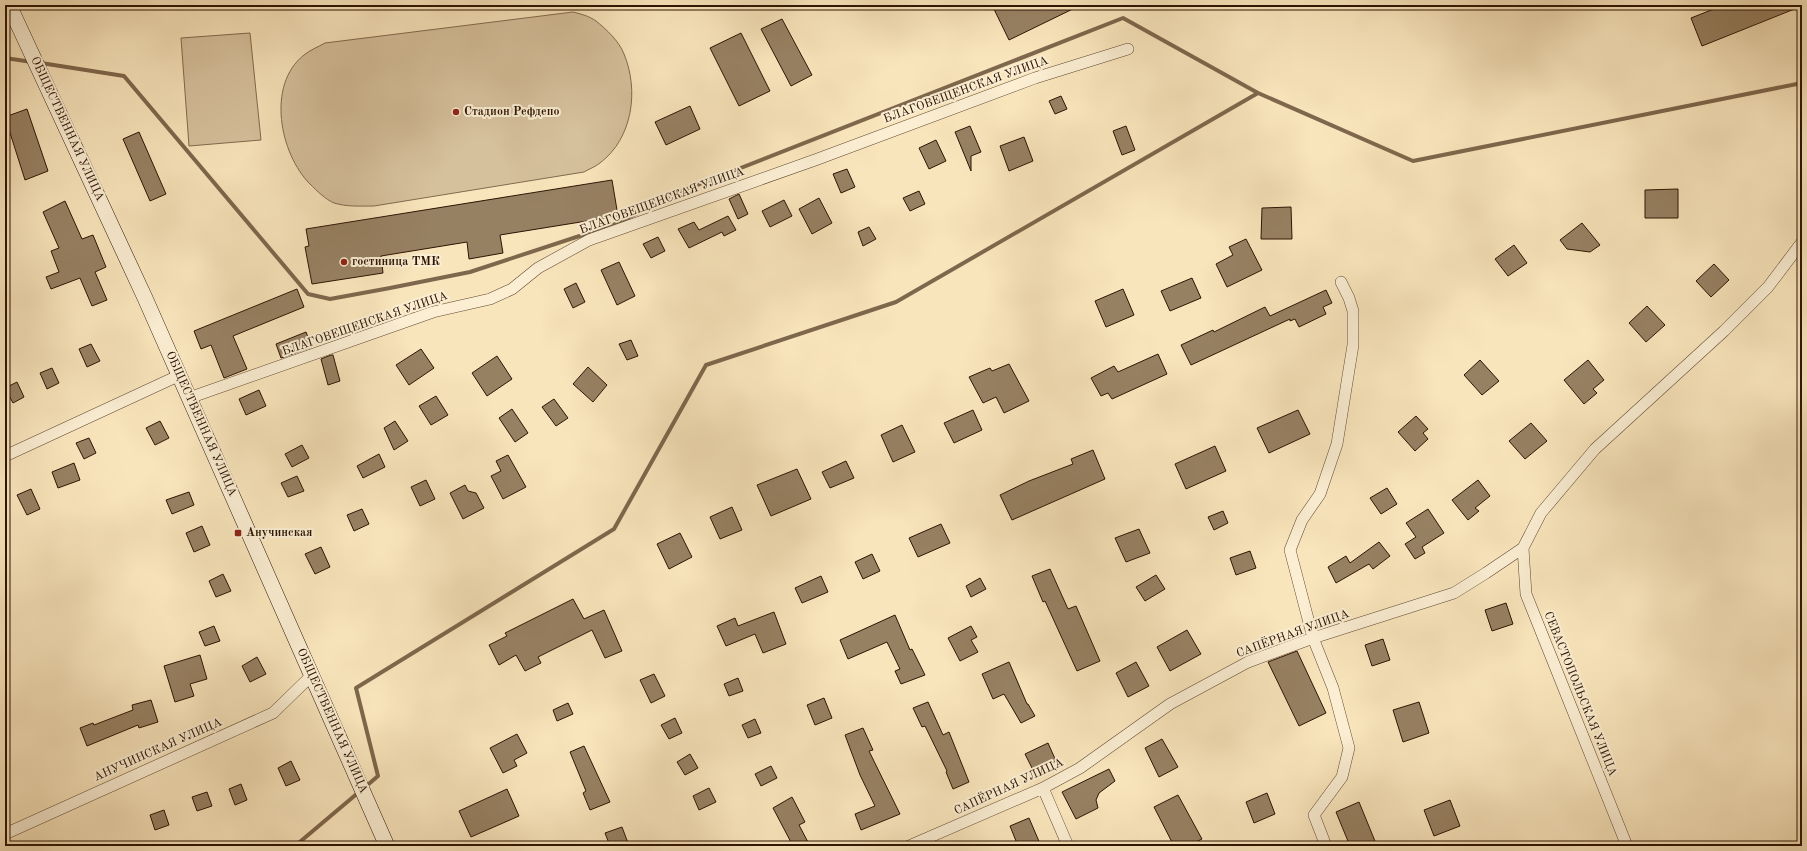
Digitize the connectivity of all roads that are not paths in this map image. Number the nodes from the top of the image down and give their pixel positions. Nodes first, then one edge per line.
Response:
1 (9, 5) edge
2 (1128, 49) dead end
3 (1802, 242) edge
4 (1341, 282) dead end
5 (180, 375) junction
6 (190, 398) junction
7 (5, 456) edge
8 (1523, 548) junction
9 (1313, 638) junction
10 (312, 675) junction
11 (1043, 788) junction
12 (5, 834) edge
13 (387, 846) edge
14 (909, 846) edge
15 (1068, 846) edge
16 (1326, 846) edge
17 (1627, 846) edge

1 - 5 main road, ОБЩЕСТВЕННАЯ УЛИЦА
2 - 6 street, БЛАГОВЕЩЕНСКАЯ УЛИЦА
3 - 8 street
4 - 9 street
5 - 6 main road, ОБЩЕСТВЕННАЯ УЛИЦА
5 - 7 street
6 - 10 main road, ОБЩЕСТВЕННАЯ УЛИЦА
8 - 9 street, САПЁРНАЯ УЛИЦА
8 - 17 street, СЕВАСТОПОЛЬСКАЯ УЛИЦА
9 - 11 street, САПЁРНАЯ УЛИЦА
9 - 16 street
10 - 12 street, АНУЧИНСКАЯ УЛИЦА
10 - 13 main road, ОБЩЕСТВЕННАЯ УЛИЦА
11 - 14 street, САПЁРНАЯ УЛИЦА
11 - 15 street

